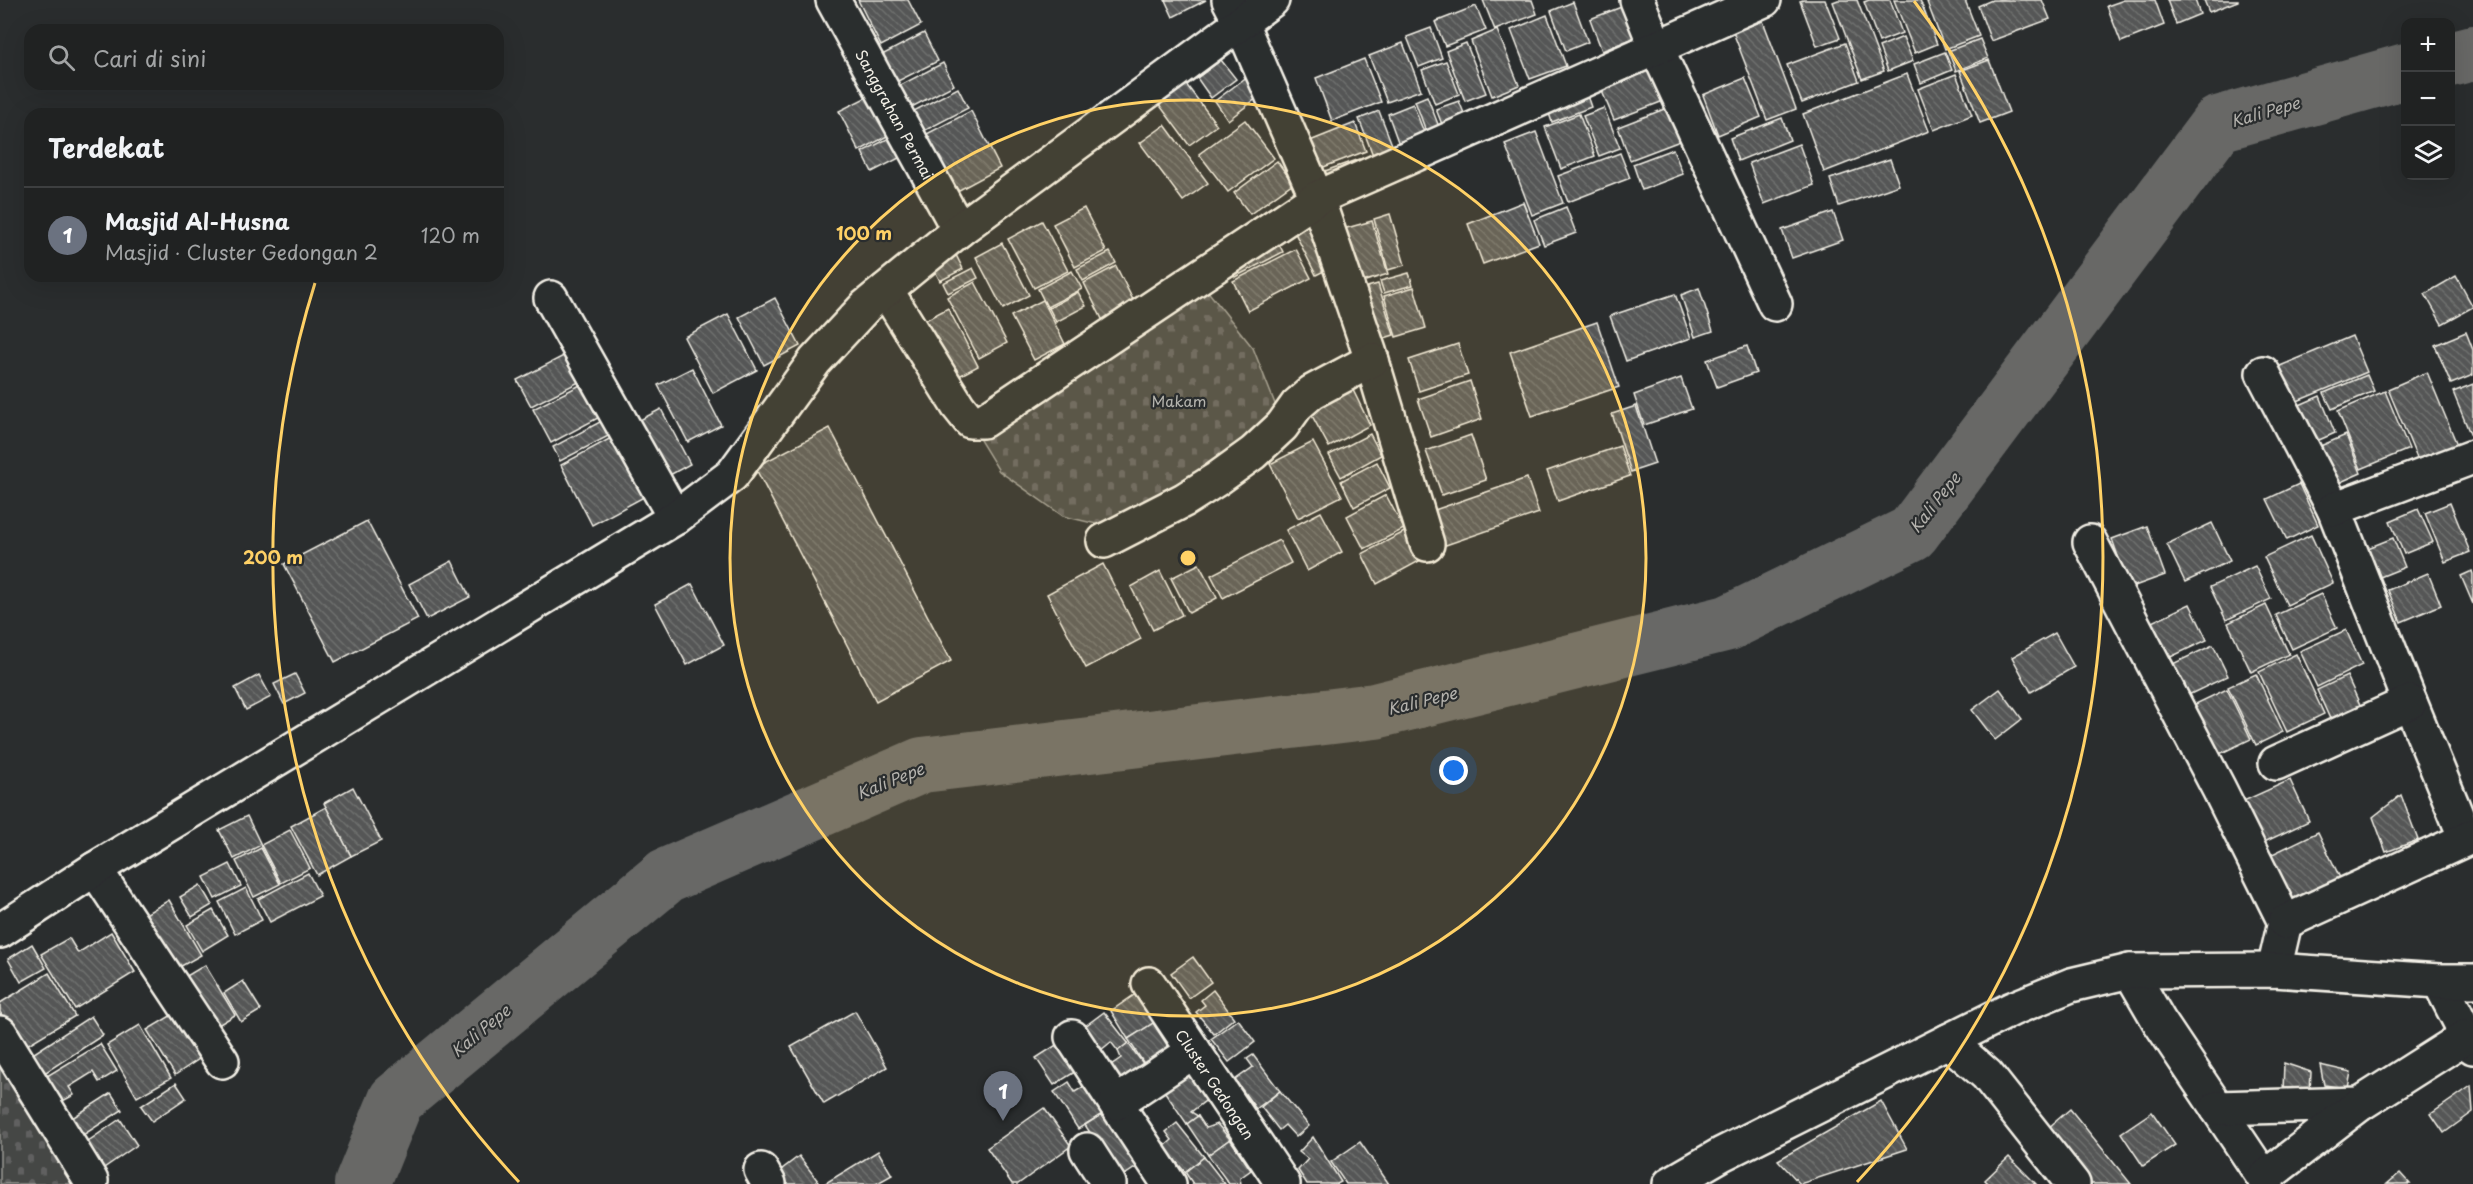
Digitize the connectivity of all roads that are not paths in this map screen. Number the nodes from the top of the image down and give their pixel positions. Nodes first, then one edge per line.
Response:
1 (833, 0) edge
2 (1272, 0) edge
3 (1637, 0) edge
4 (1764, 0) edge
5 (1235, 11) edge
6 (1656, 47) junction
7 (1317, 198) junction
8 (959, 230) junction
9 (886, 290) junction
10 (551, 298) dead end
11 (1775, 304) dead end
12 (1372, 360) junction
13 (2263, 373) dead end
14 (2473, 457) edge
15 (2334, 509) junction
16 (675, 518) junction
17 (1104, 541) dead end
18 (2090, 542) dead end
19 (1427, 544) dead end
20 (2409, 702) junction
21 (2276, 763) dead end
22 (2470, 838) edge
23 (95, 869) junction
24 (2286, 922) junction
25 (0, 931) edge
26 (2274, 970) junction
27 (2130, 971) junction
28 (2439, 981) junction
29 (2473, 981) edge
30 (1149, 984) dead end
31 (0, 1033) edge
32 (1072, 1037) dead end
33 (1948, 1041) junction
34 (2470, 1042) edge
35 (1194, 1051) junction
36 (222, 1061) dead end
37 (1116, 1103) junction
38 (2360, 1104) junction
39 (2217, 1108) junction
40 (1087, 1150) dead end
41 (91, 1181) dead end
42 (2266, 1181) edge
43 (1672, 1183) edge
44 (1108, 1184) edge
45 (1169, 1184) edge
46 (1283, 1184) edge
47 (2073, 1184) edge

1 - 8 street, Sanggrahan Permai
2 - 5 street
3 - 6 street
4 - 6 street
5 - 7 street
5 - 8 street
6 - 7 street
6 - 11 street
7 - 9 street
7 - 12 street
8 - 9 street
9 - 16 street
10 - 16 street
12 - 17 street
12 - 19 street
13 - 15 street
14 - 15 street
15 - 20 street
16 - 23 street
18 - 24 street
20 - 21 street
20 - 22 street
22 - 24 street
23 - 25 street
23 - 36 street
24 - 26 street
26 - 27 street
26 - 28 street
27 - 33 street
27 - 39 street
28 - 29 street
28 - 34 street
30 - 35 street, Cluster Gedongan
31 - 41 street
32 - 37 street
33 - 43 street
33 - 47 street
34 - 38 street
35 - 37 street
35 - 46 street, Cluster Gedongan
37 - 45 street
38 - 39 street
38 - 42 street
39 - 42 street
40 - 44 street

